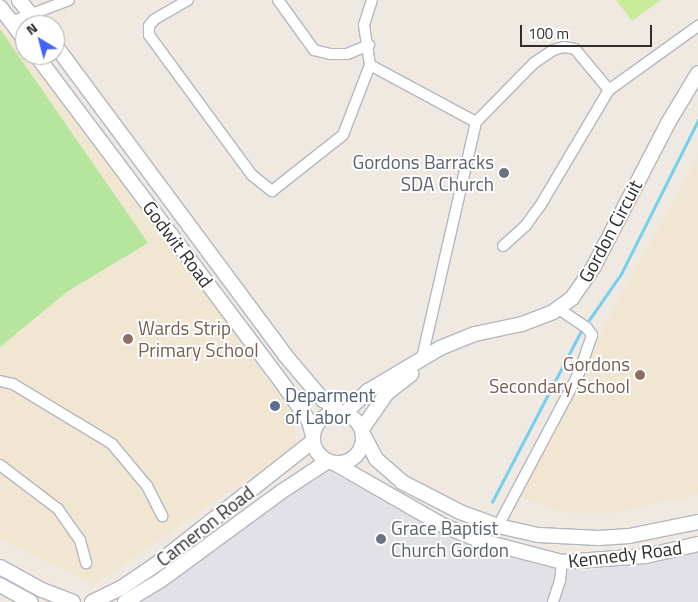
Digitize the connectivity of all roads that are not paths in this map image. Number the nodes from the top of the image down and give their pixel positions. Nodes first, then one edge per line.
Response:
1 (19, 0) edge
2 (69, 0) edge
3 (188, 0) edge
4 (278, 0) edge
5 (372, 0) edge
6 (0, 7) edge
7 (31, 15) edge
8 (44, 15) edge
9 (11, 22) junction
10 (15, 22) edge
11 (698, 26) edge
12 (15, 27) edge
13 (369, 45) junction
14 (65, 59) edge
15 (44, 65) edge
16 (370, 65) junction
17 (698, 73) edge
18 (609, 90) junction
19 (476, 122) junction
20 (503, 246) dead end
21 (559, 309) junction
22 (422, 358) junction
23 (0, 380) edge
24 (342, 413) junction
25 (363, 432) junction
26 (313, 439) junction
27 (331, 462) junction
28 (0, 465) edge
29 (162, 516) dead end
30 (698, 522) edge
31 (498, 526) junction
32 (698, 544) edge
33 (562, 562) junction
34 (86, 564) dead end
35 (0, 567) edge
36 (0, 585) edge
37 (31, 602) edge
38 (74, 602) edge
39 (92, 602) edge
40 (125, 602) edge
41 (553, 602) edge

1 - 7 main road
2 - 8 street
3 - 16 street
4 - 13 street
5 - 13 street
6 - 9 main road
9 - 10 street
9 - 12 main road
11 - 18 street
13 - 16 street
14 - 24 main road, Godwit Road
15 - 26 main road, Godwit Road
16 - 19 street
17 - 21 main road, Gordon Circuit
18 - 19 street
18 - 20 street
19 - 22 street
21 - 22 main road, Gordon Circuit
21 - 31 street
22 - 24 main road, Gordon Circuit
22 - 25 main road, Gordon Circuit
23 - 29 street
24 - 25 main road
24 - 26 main road
25 - 27 main road
25 - 31 main road, Kennedy Road
26 - 27 main road
26 - 39 main road, Cameron Road
27 - 33 main road, Kennedy Road
27 - 40 main road, Cameron Road
28 - 34 street
30 - 31 main road, Kennedy Road
32 - 33 main road, Kennedy Road
33 - 41 street
35 - 38 main road
36 - 37 main road

